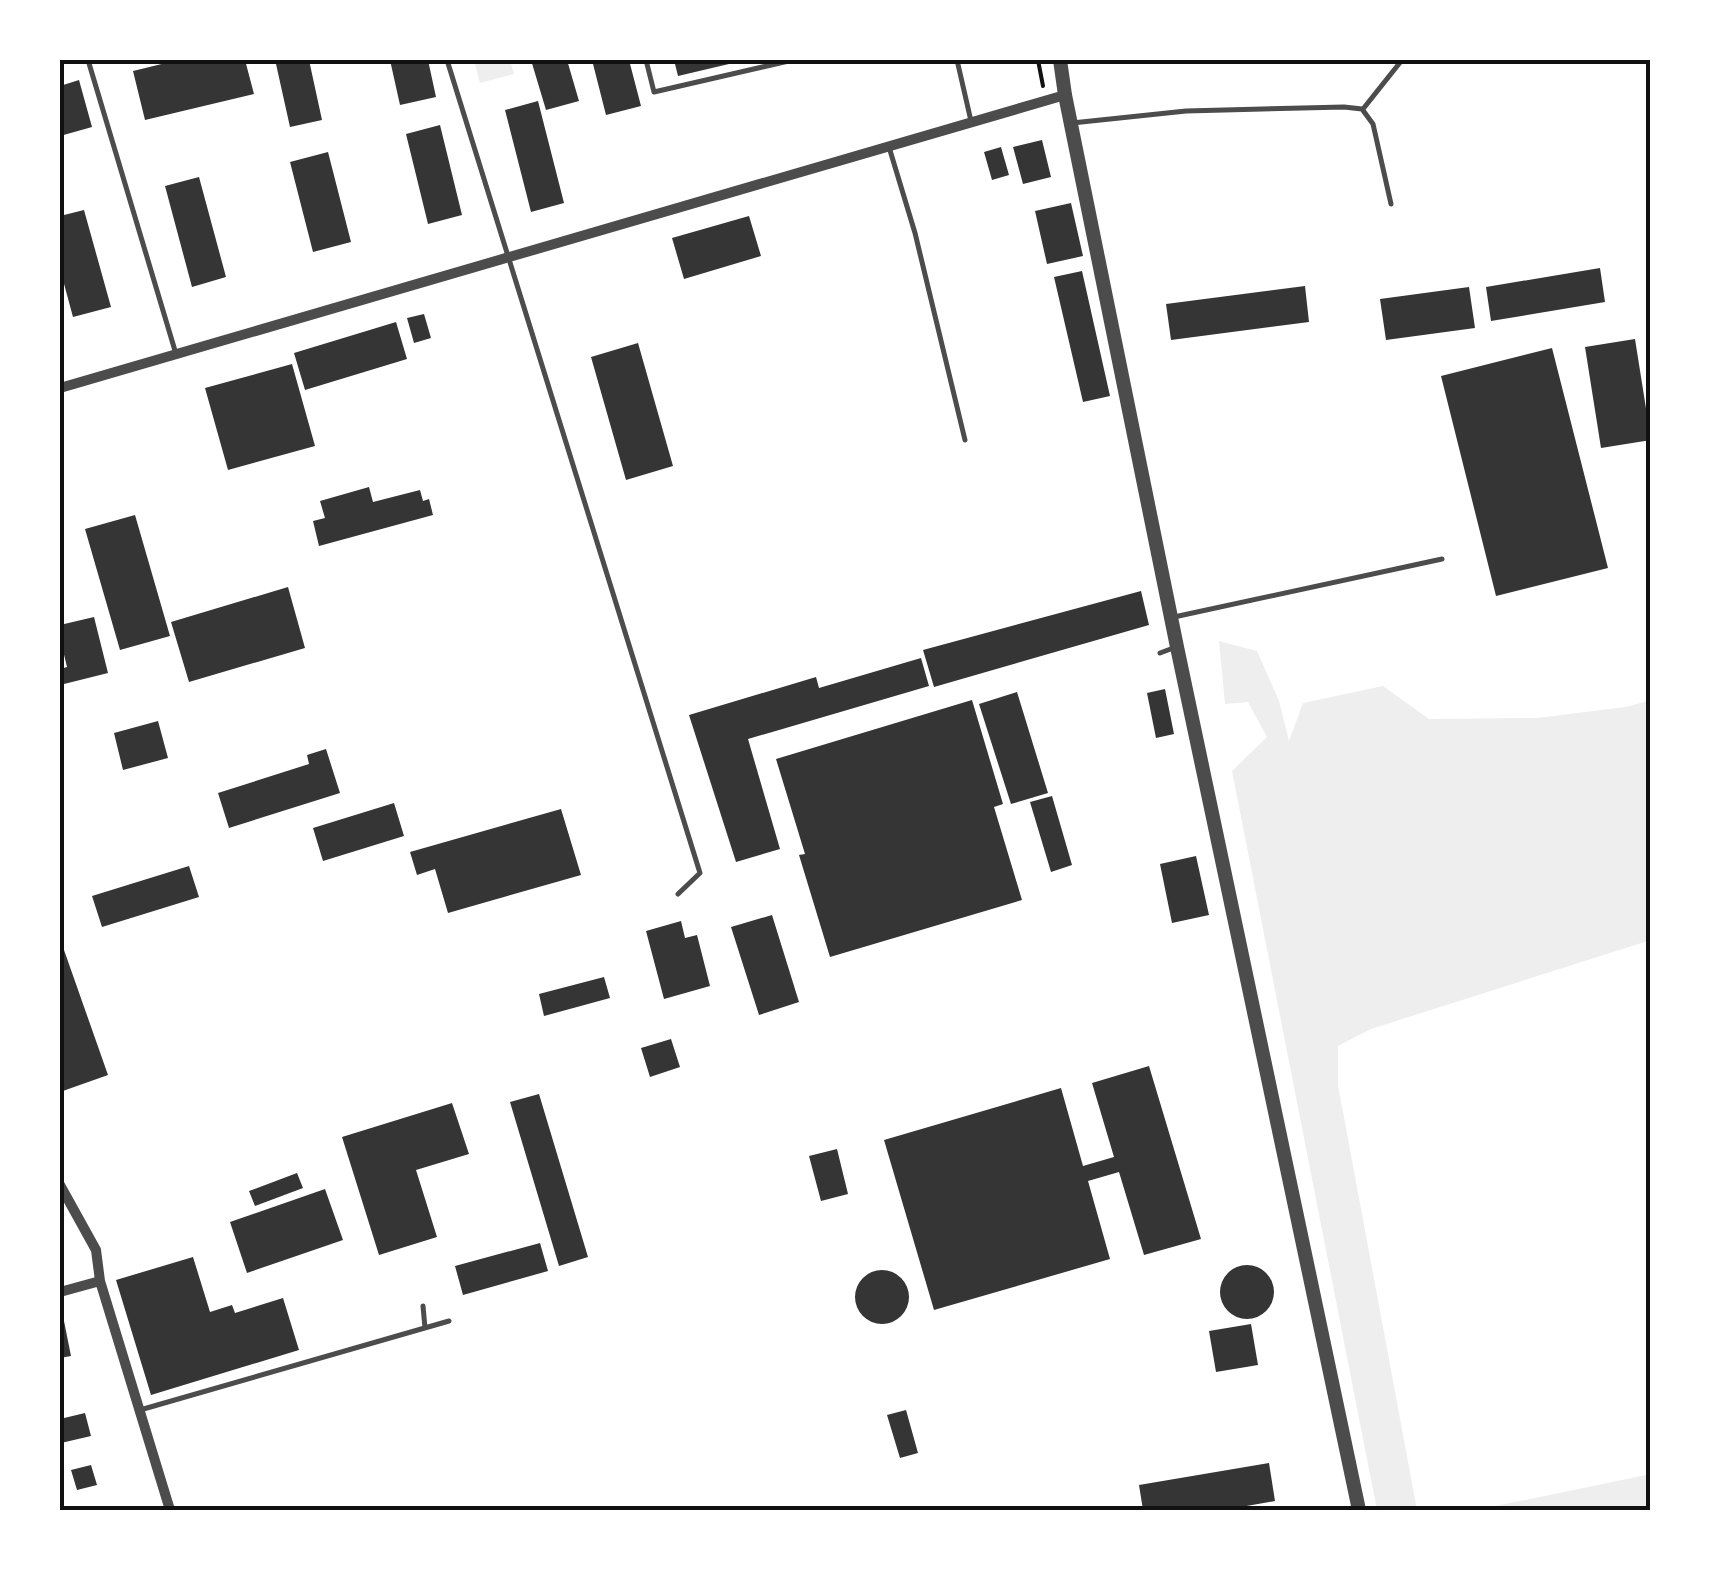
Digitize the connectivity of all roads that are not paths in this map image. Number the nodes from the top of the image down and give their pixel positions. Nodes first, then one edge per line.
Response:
1 (88, 60) edge
2 (448, 60) edge
3 (646, 60) edge
4 (793, 60) edge
5 (957, 60) edge
6 (1060, 60) edge
7 (1402, 60) edge
8 (1065, 95) junction
9 (1362, 110) junction
10 (971, 123) junction
11 (1071, 123) junction
12 (888, 147) junction
13 (1391, 204) dead end
14 (508, 259) junction
15 (176, 356) junction
16 (60, 388) edge
17 (965, 440) dead end
18 (1442, 559) dead end
19 (1171, 618) junction
20 (1177, 647) junction
21 (1160, 653) dead end
22 (678, 894) dead end
23 (60, 1185) edge
24 (100, 1280) junction
25 (60, 1292) edge
26 (422, 1306) dead end
27 (449, 1321) dead end
28 (424, 1328) junction
29 (140, 1410) junction
30 (170, 1510) edge
31 (1358, 1510) edge

1 - 15 lane
2 - 14 lane
3 - 4 lane
5 - 10 lane
6 - 8 street
7 - 9 lane
8 - 10 street
8 - 11 street
9 - 11 lane
9 - 13 lane
10 - 12 street
11 - 19 street
12 - 14 street
12 - 17 lane
14 - 15 street
14 - 22 lane
15 - 16 street
18 - 19 lane
19 - 20 street
20 - 21 lane
20 - 31 street
23 - 24 street
24 - 25 street
24 - 29 street
26 - 28 lane
27 - 28 lane
28 - 29 lane
29 - 30 street

